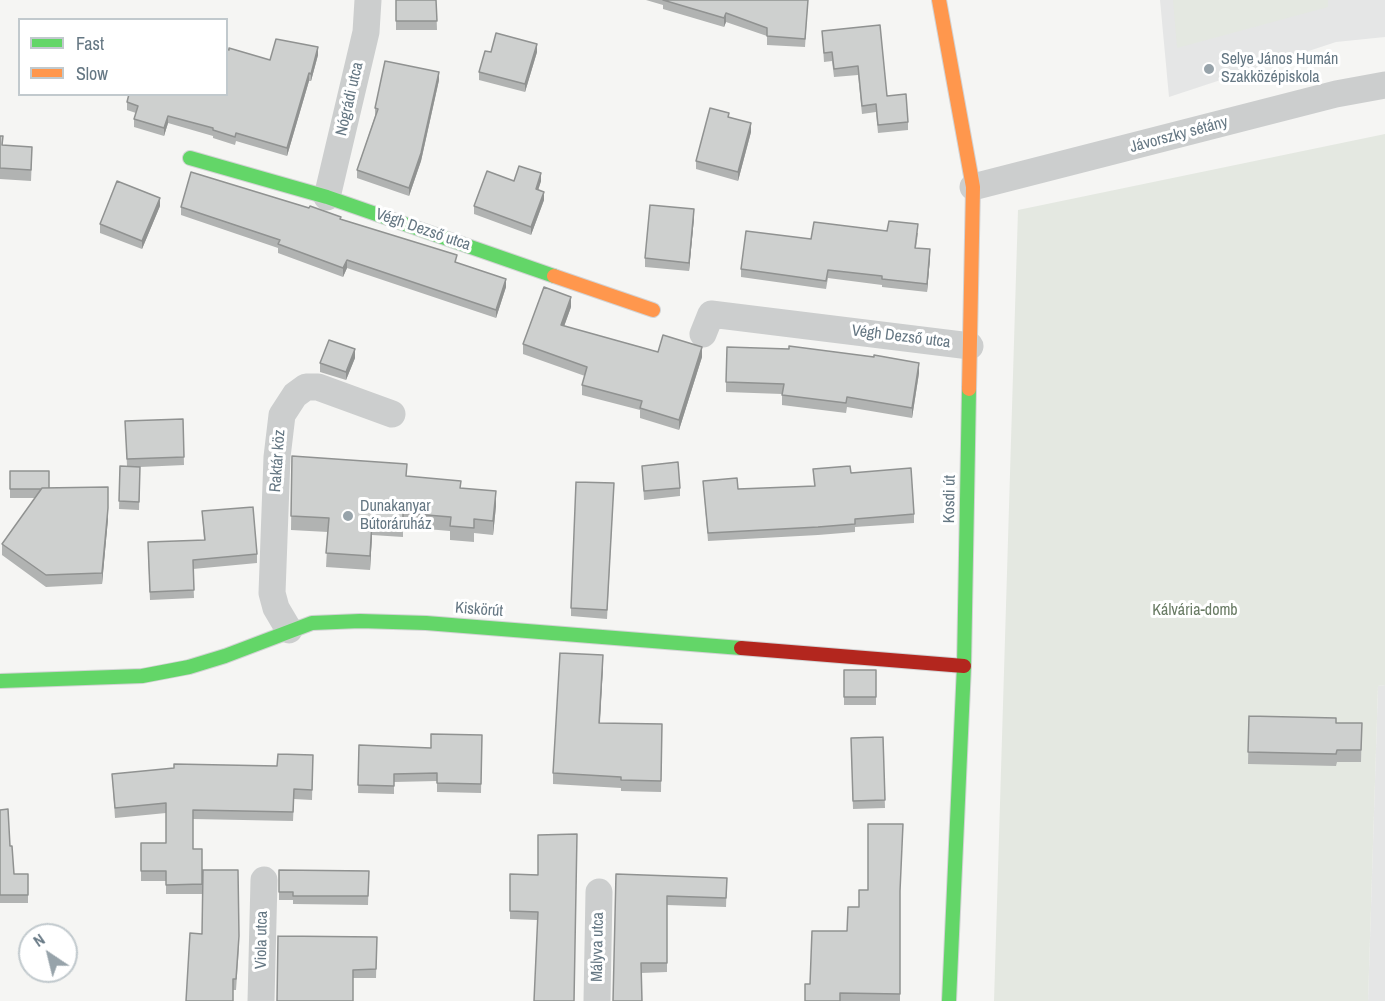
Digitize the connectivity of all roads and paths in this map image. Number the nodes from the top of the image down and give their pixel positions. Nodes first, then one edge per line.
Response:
1 (368, 0) edge
2 (939, 0) edge
3 (1385, 85) edge
4 (190, 158) dead end
5 (974, 187) junction
6 (327, 197) junction
7 (653, 310) dead end
8 (703, 334) dead end
9 (970, 346) junction
10 (392, 414) dead end
11 (290, 630) junction
12 (964, 666) junction
13 (0, 681) edge
14 (264, 880) dead end
15 (599, 892) dead end
16 (261, 1001) edge
17 (597, 1001) edge
18 (949, 1001) edge

1 - 6 street, Nógrádi utca
2 - 5 street, Kosdi út
3 - 5 street, Jávorszky sétány
4 - 6 street, Végh Dezső utca
5 - 9 street, Kosdi út
6 - 7 street, Végh Dezső utca
8 - 9 street, Végh Dezső utca
9 - 12 street, Kosdi út
10 - 11 street, Raktár köz
11 - 12 street, Kiskörút
11 - 13 street, Kiskörút
12 - 18 street, Kosdi út
14 - 16 street, Viola utca
15 - 17 street, Mályva utca

